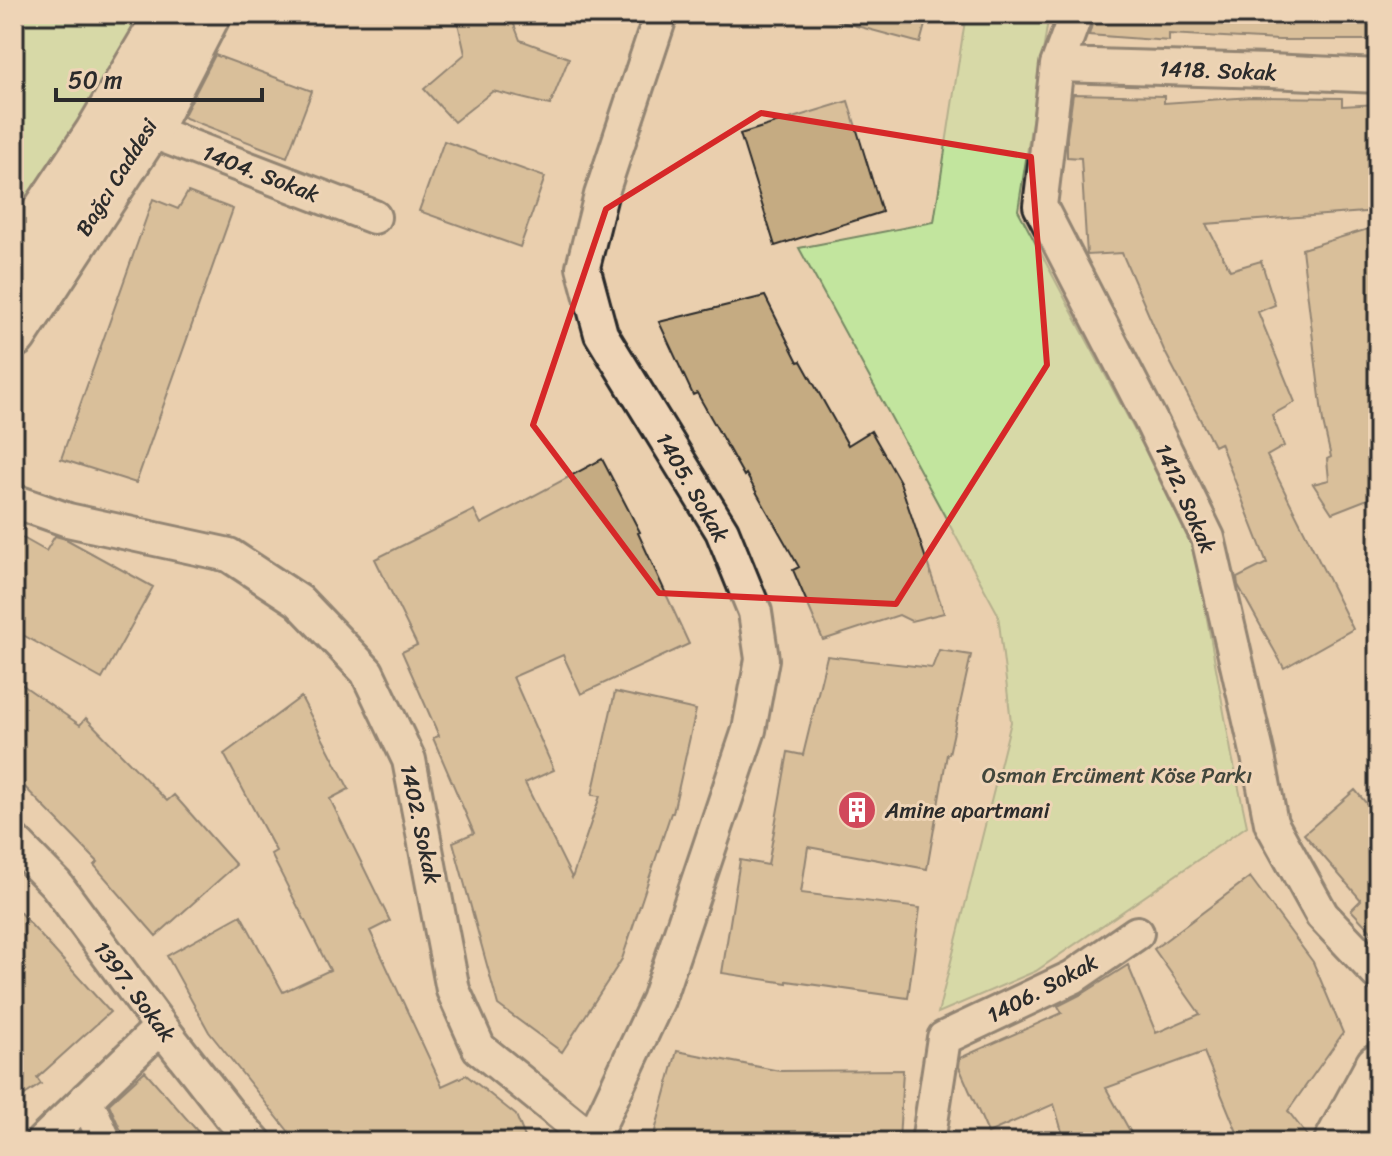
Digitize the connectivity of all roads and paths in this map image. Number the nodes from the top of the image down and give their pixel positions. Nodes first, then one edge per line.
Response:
1 (168, 14) edge
2 (208, 14) edge
3 (661, 14) edge
4 (1076, 14) edge
5 (1057, 65) junction
6 (1378, 76) edge
7 (148, 130) junction
8 (374, 217) dead end
9 (14, 258) edge
10 (14, 335) edge
11 (14, 501) edge
12 (14, 841) edge
13 (1137, 933) dead end
14 (1378, 974) edge
15 (161, 1027) junction
16 (1378, 1066) edge
17 (86, 1099) junction
18 (586, 1140) edge
19 (42, 1142) edge
20 (105, 1142) edge
21 (255, 1142) edge
22 (928, 1142) edge
23 (1337, 1142) edge

1 - 9 main road, Bağcı Caddesi
2 - 7 main road, Bağcı Caddesi
3 - 18 street, 1405. Sokak
4 - 5 street, 1412. Sokak
5 - 6 street, 1418. Sokak
5 - 14 street, 1412. Sokak
7 - 8 street, 1404. Sokak
7 - 10 main road, Bağcı Caddesi
11 - 18 street, 1402. Sokak
12 - 15 street, 1397. Sokak
13 - 22 street, 1406. Sokak
15 - 17 street
15 - 21 street, 1397. Sokak
16 - 23 main road
17 - 19 street
17 - 20 street

